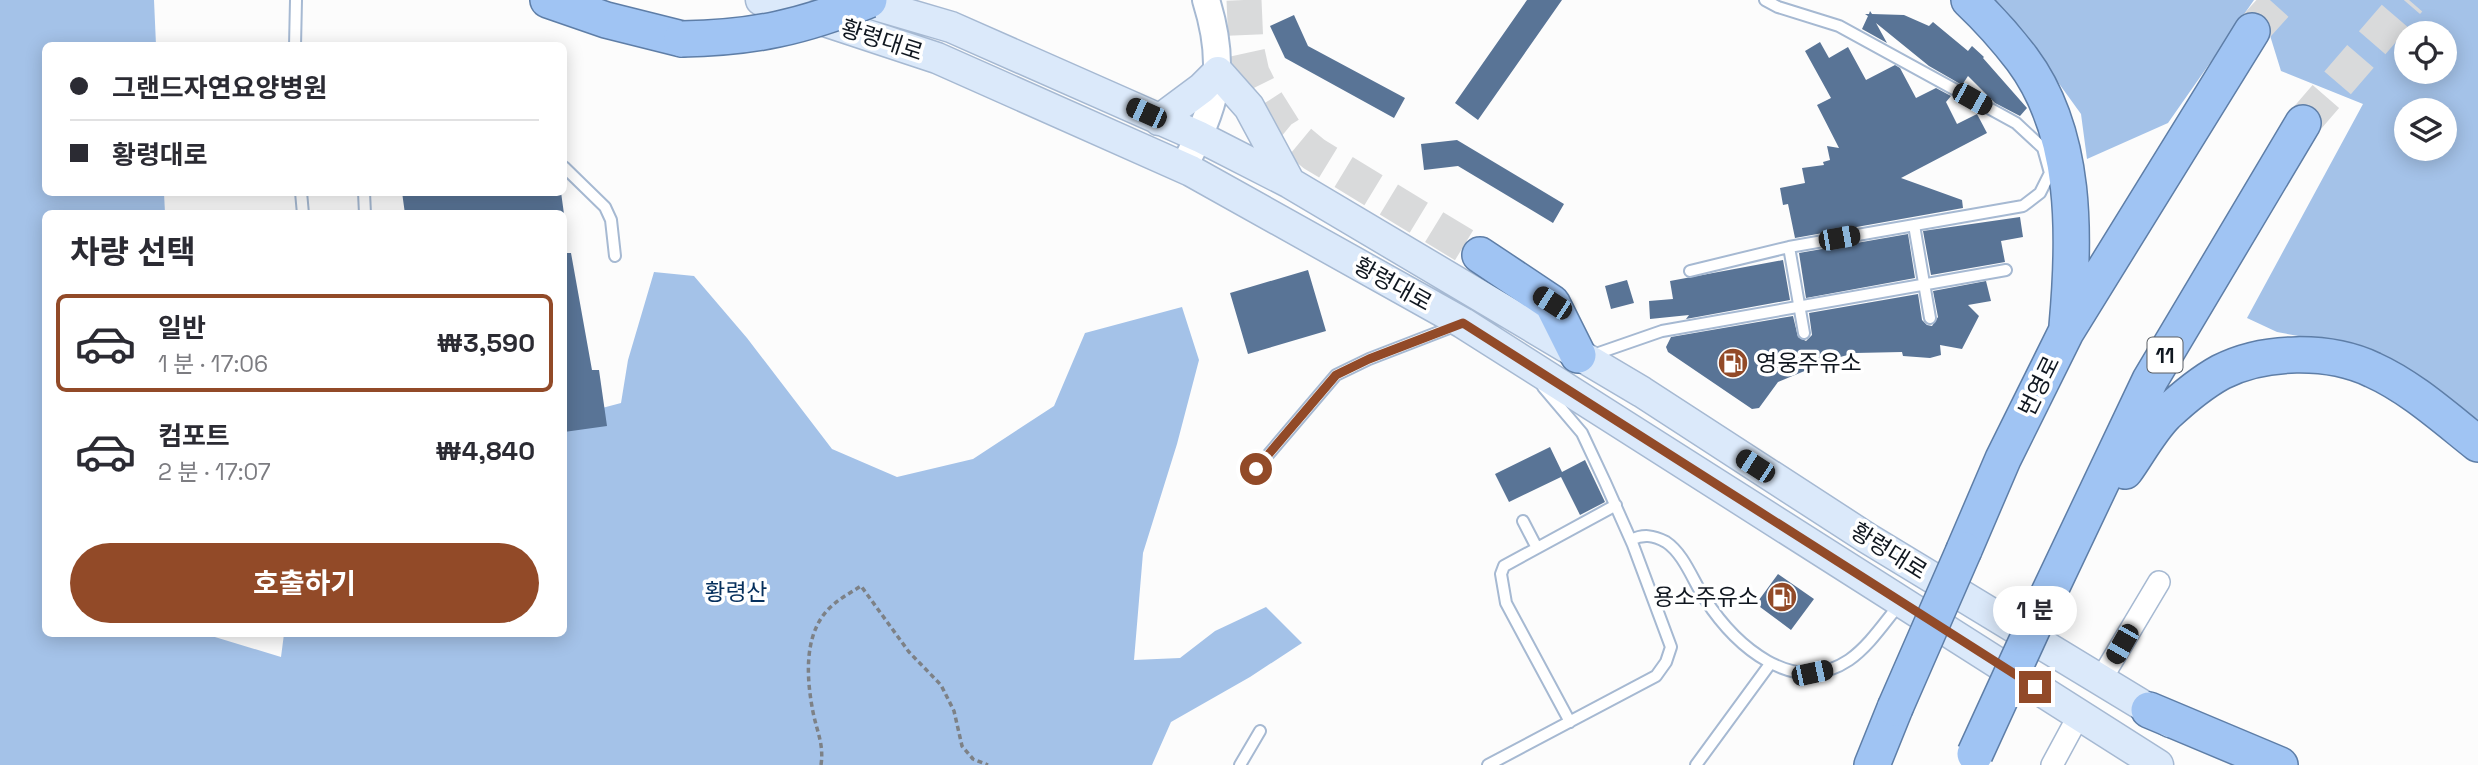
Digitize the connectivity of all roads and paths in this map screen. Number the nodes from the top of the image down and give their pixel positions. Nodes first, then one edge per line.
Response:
1 (296, 0) edge
2 (548, 0) edge
3 (761, 0) edge
4 (859, 0) edge
5 (869, 0) edge
6 (1206, 0) edge
7 (1765, 0) edge
8 (1969, 0) edge
9 (2252, 32) tunnel mouth
10 (295, 42) edge
11 (1219, 72) junction
12 (1160, 120) junction
13 (2303, 123) tunnel mouth
14 (1200, 137) junction
15 (1183, 168) junction
16 (567, 170) edge
17 (1290, 183) junction
18 (1914, 226) junction
19 (1789, 247) junction
20 (1480, 255) tunnel mouth
21 (615, 256) dead end
22 (2007, 270) dead end
23 (1690, 271) dead end
24 (1924, 284) junction
25 (1799, 306) junction
26 (1930, 318) dead end
27 (1463, 323) junction
28 (2066, 332) junction
29 (1804, 333) dead end
30 (1581, 356) junction
31 (1519, 358) junction
32 (2478, 444) edge
33 (1256, 469) dead end
34 (1616, 505) junction
35 (1523, 521) dead end
36 (1631, 540) junction
37 (1537, 548) junction
38 (2067, 550) junction
39 (2159, 582) dead end
40 (1902, 601) junction
41 (1770, 664) junction
42 (2100, 681) junction
43 (2149, 710) junction
44 (2079, 715) junction
45 (1570, 722) junction
46 (1260, 731) dead end
47 (1973, 760) edge
48 (821, 765) edge
49 (988, 765) edge
50 (1240, 765) edge
51 (1488, 765) edge
52 (1696, 765) edge
53 (1872, 765) edge
54 (2052, 765) edge
55 (2158, 765) edge
56 (2246, 765) edge
57 (2280, 765) edge

1 - 10 lane
2 - 5 highway, bridge
3 - 15 main road, 황령대로
4 - 12 main road, 황령대로
6 - 11 street
7 - 18 lane
8 - 28 highway
9 - 28 highway, 번영로
11 - 12 main road
11 - 14 street
11 - 17 main road
12 - 14 main road, 황령대로
13 - 38 highway, 11
14 - 15 street
14 - 17 main road, 황령대로
15 - 27 main road, 황령대로
16 - 21 lane
17 - 30 main road, 황령대로
18 - 19 lane
18 - 24 lane
19 - 23 lane
19 - 25 lane
20 - 30 highway
22 - 24 lane
24 - 25 lane
24 - 26 lane
25 - 29 lane
25 - 30 lane
27 - 31 main road, 황령대로
27 - 33 lane
28 - 53 highway, 번영로, bridge
30 - 42 main road, 황령대로
31 - 34 lane
31 - 40 main road, 황령대로
32 - 38 highway
34 - 36 lane
34 - 37 lane
35 - 37 lane
36 - 41 lane
36 - 45 lane
37 - 45 lane
38 - 47 highway, 11, bridge
39 - 42 street
40 - 41 lane
40 - 44 main road, 황령대로
41 - 52 lane
42 - 43 main road, 황령대로
43 - 56 main road, 황령대로
43 - 57 highway
44 - 54 street
44 - 55 main road, 황령대로
45 - 51 lane
46 - 50 lane
48 - 49 path

